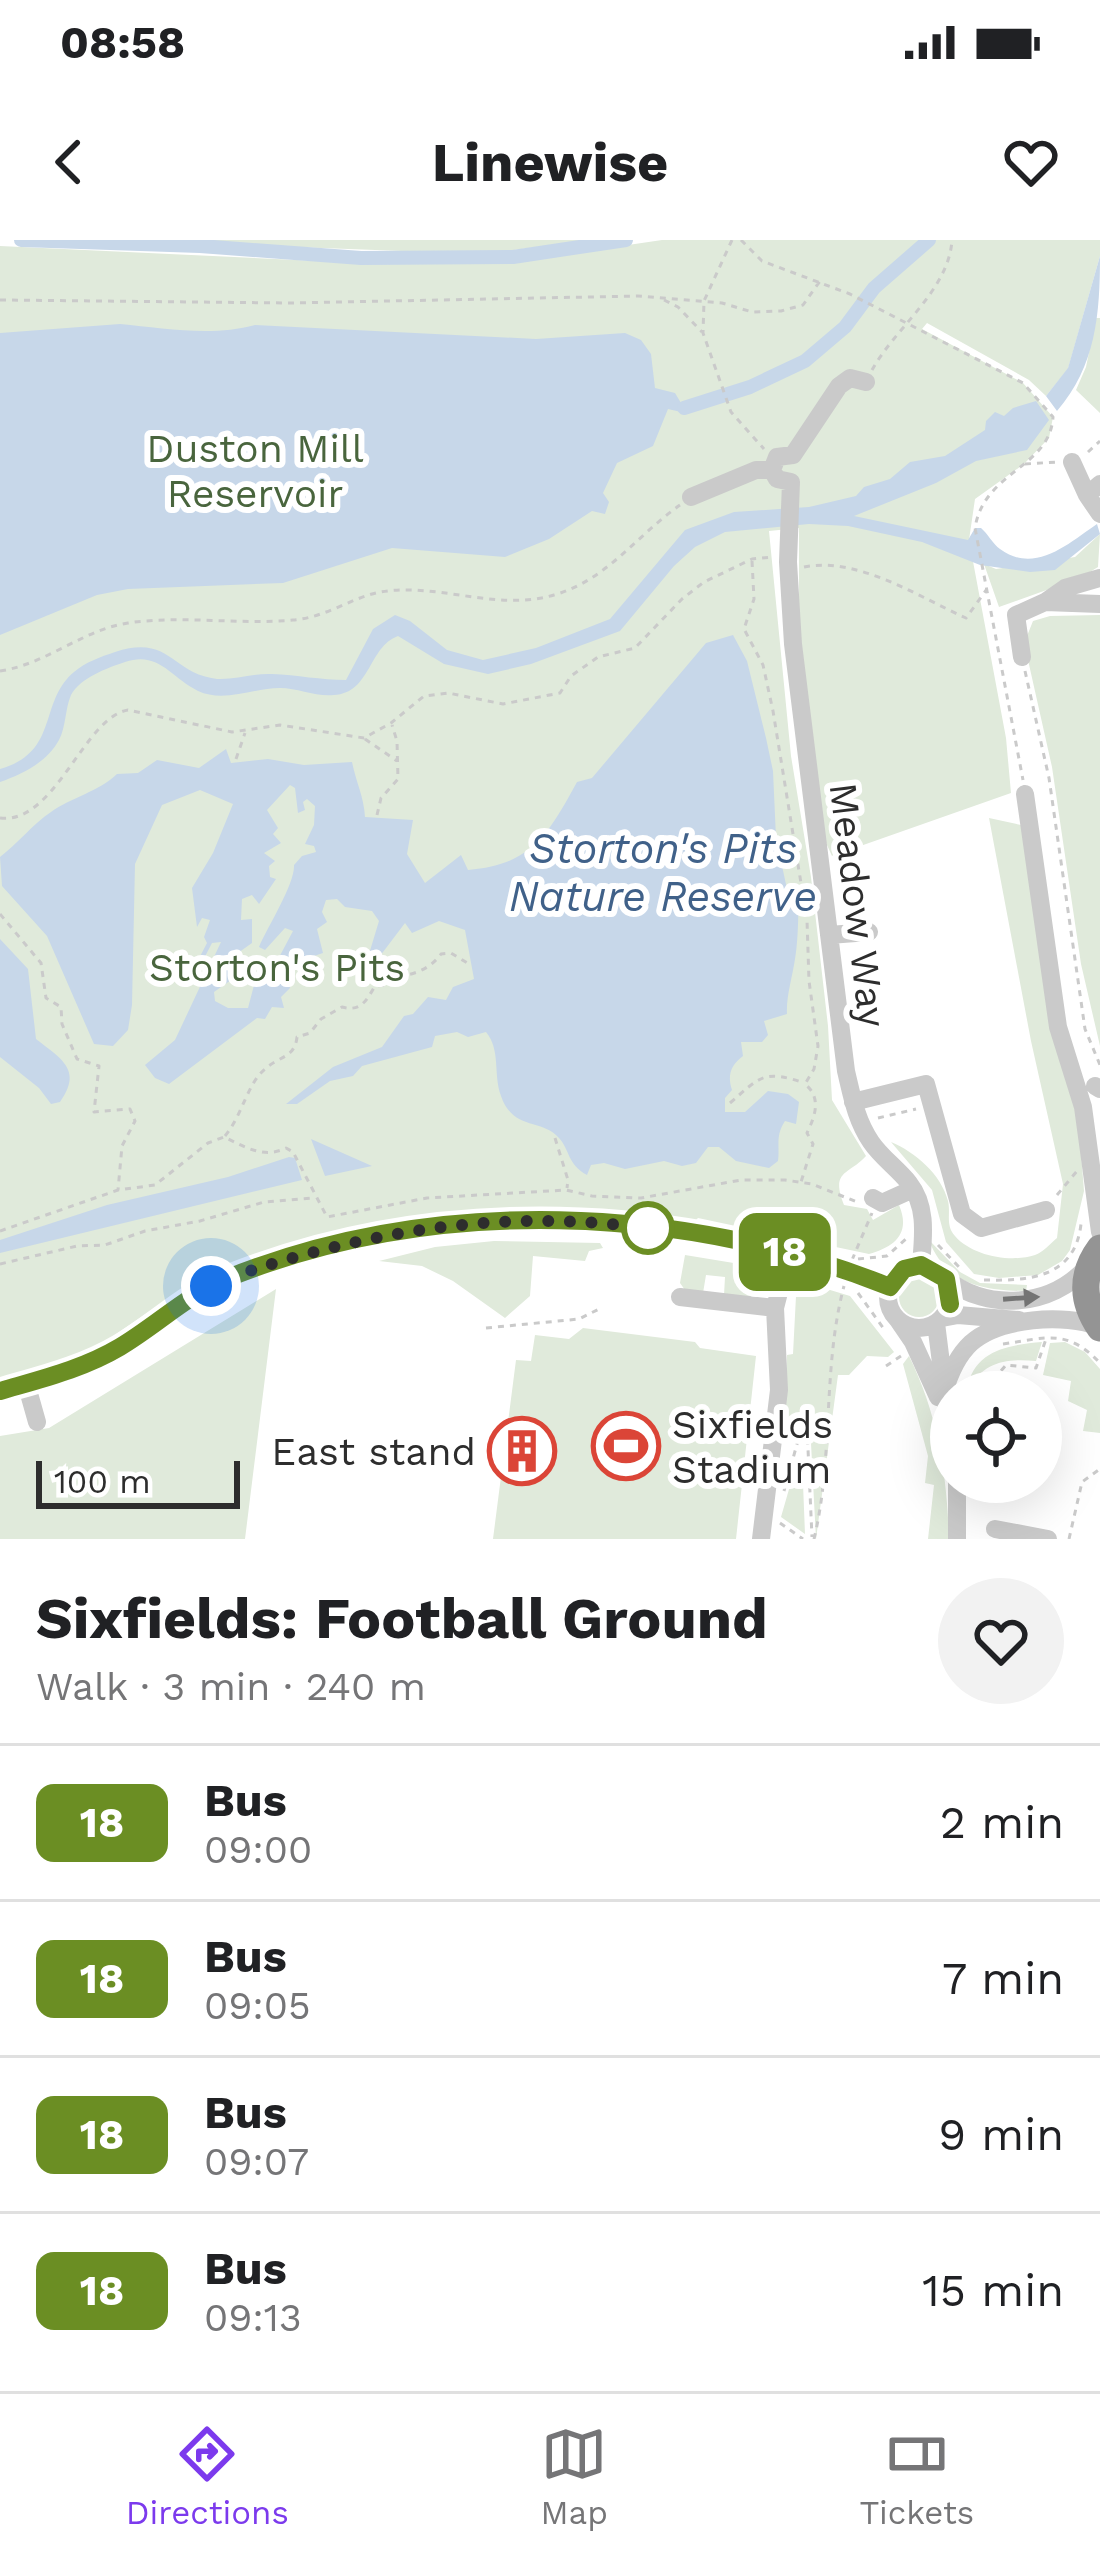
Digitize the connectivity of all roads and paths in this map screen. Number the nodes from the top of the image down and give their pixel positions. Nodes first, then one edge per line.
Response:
1 (732, 240) edge
2 (741, 240) edge
3 (952, 240) edge
4 (820, 280) junction
5 (658, 298) junction
6 (0, 300) edge
7 (704, 301) junction
8 (906, 321) junction
9 (704, 333) junction
10 (866, 382) joint
11 (1072, 462) dead end
12 (773, 465) junction
13 (1094, 489) edge
14 (691, 497) joint
15 (1100, 513) edge
16 (752, 559) junction
17 (788, 562) junction
18 (1100, 578) edge
19 (987, 590) junction
20 (1045, 602) junction
21 (1100, 604) edge
22 (1016, 615) junction
23 (993, 618) junction
24 (1022, 657) joint
25 (0, 671) edge
26 (391, 723) junction
27 (246, 731) junction
28 (364, 738) junction
29 (236, 759) dead end
30 (398, 762) junction
31 (1024, 794) joint
32 (376, 815) dead end
33 (0, 818) edge
34 (0, 914) edge
35 (869, 932) dead end
36 (830, 935) junction
37 (469, 964) dead end
38 (1100, 1065) edge
39 (806, 1084) junction
40 (853, 1102) junction
41 (730, 1103) dead end
42 (932, 1106) junction
43 (871, 1120) dead end
44 (224, 1137) junction
45 (555, 1138) dead end
46 (1089, 1165) junction
47 (800, 1182) junction
48 (914, 1189) junction
49 (118, 1190) junction
50 (566, 1190) junction
51 (315, 1200) junction
52 (876, 1202) junction
53 (1095, 1208) junction
54 (1046, 1210) joint
55 (0, 1231) edge
56 (1100, 1232) edge
57 (923, 1235) junction
58 (789, 1252) junction
59 (1095, 1256) edge
60 (0, 1264) edge
61 (921, 1265) junction
62 (967, 1274) dead end
63 (946, 1279) junction
64 (978, 1280) dead end
65 (890, 1287) junction
66 (680, 1297) dead end
67 (775, 1308) junction
68 (599, 1309) dead end
69 (897, 1319) junction
70 (939, 1321) junction
71 (1029, 1321) junction
72 (486, 1328) dead end
73 (1100, 1328) edge
74 (1046, 1338) junction
75 (891, 1339) dead end
76 (1003, 1344) dead end
77 (902, 1355) dead end
78 (1100, 1363) edge
79 (886, 1366) dead end
80 (942, 1371) edge
81 (953, 1371) edge
82 (1001, 1371) edge
83 (930, 1380) edge
84 (26, 1384) junction
85 (0, 1391) edge
86 (37, 1422) dead end
87 (1100, 1469) edge
88 (957, 1503) edge
89 (773, 1506) junction
90 (999, 1535) edge
91 (761, 1539) edge
92 (803, 1539) edge
93 (813, 1539) edge
94 (957, 1539) edge
95 (1048, 1539) edge
96 (1069, 1539) edge

1 - 7 path
2 - 4 path
3 - 8 path
4 - 7 path
4 - 8 path
5 - 6 path
5 - 7 path
5 - 9 path
7 - 9 path
8 - 10 path
8 - 19 path
9 - 12 path
10 - 12 street
11 - 13 street
12 - 14 street
12 - 17 street, Meadow Way
13 - 15 street
14 - 25 path
16 - 17 path
16 - 26 path
16 - 39 path
17 - 19 path
17 - 36 street, Meadow Way
18 - 20 street
19 - 23 path
20 - 21 street
20 - 22 street
22 - 23 street
22 - 24 street
23 - 31 path
24 - 38 path
26 - 28 path
26 - 30 path
27 - 28 path
27 - 29 path
27 - 33 path
28 - 30 path
30 - 32 path
31 - 46 street
34 - 49 path
35 - 36 street
36 - 40 street, Meadow Way
37 - 44 path
39 - 41 path
39 - 47 path
40 - 42 street
40 - 48 street, Meadow Way
42 - 43 path
42 - 54 street
44 - 49 path
44 - 51 path
45 - 50 path
46 - 53 street
46 - 54 path
47 - 50 path
47 - 52 path
48 - 52 street
48 - 57 street
49 - 55 path
50 - 51 path
51 - 60 path
52 - 57 path
53 - 56 street
53 - 64 path
57 - 61 street
57 - 62 path
58 - 65 street
58 - 67 street
58 - 84 street
63 -> 59 street
59 - 73 highway
61 - 63 street
61 - 65 street
63 - 70 street
65 - 69 street
66 - 67 street
67 - 89 street
68 - 72 path
69 - 70 street
69 - 83 street
70 - 71 street
70 - 80 street
71 - 73 street
71 - 81 street
74 - 76 path
74 - 78 path
74 - 82 path
75 - 93 path
77 - 79 path
84 - 85 street
84 - 86 street
87 - 96 path
88 - 94 street
89 - 91 street
89 - 92 path
89 - 93 path
90 - 95 street

